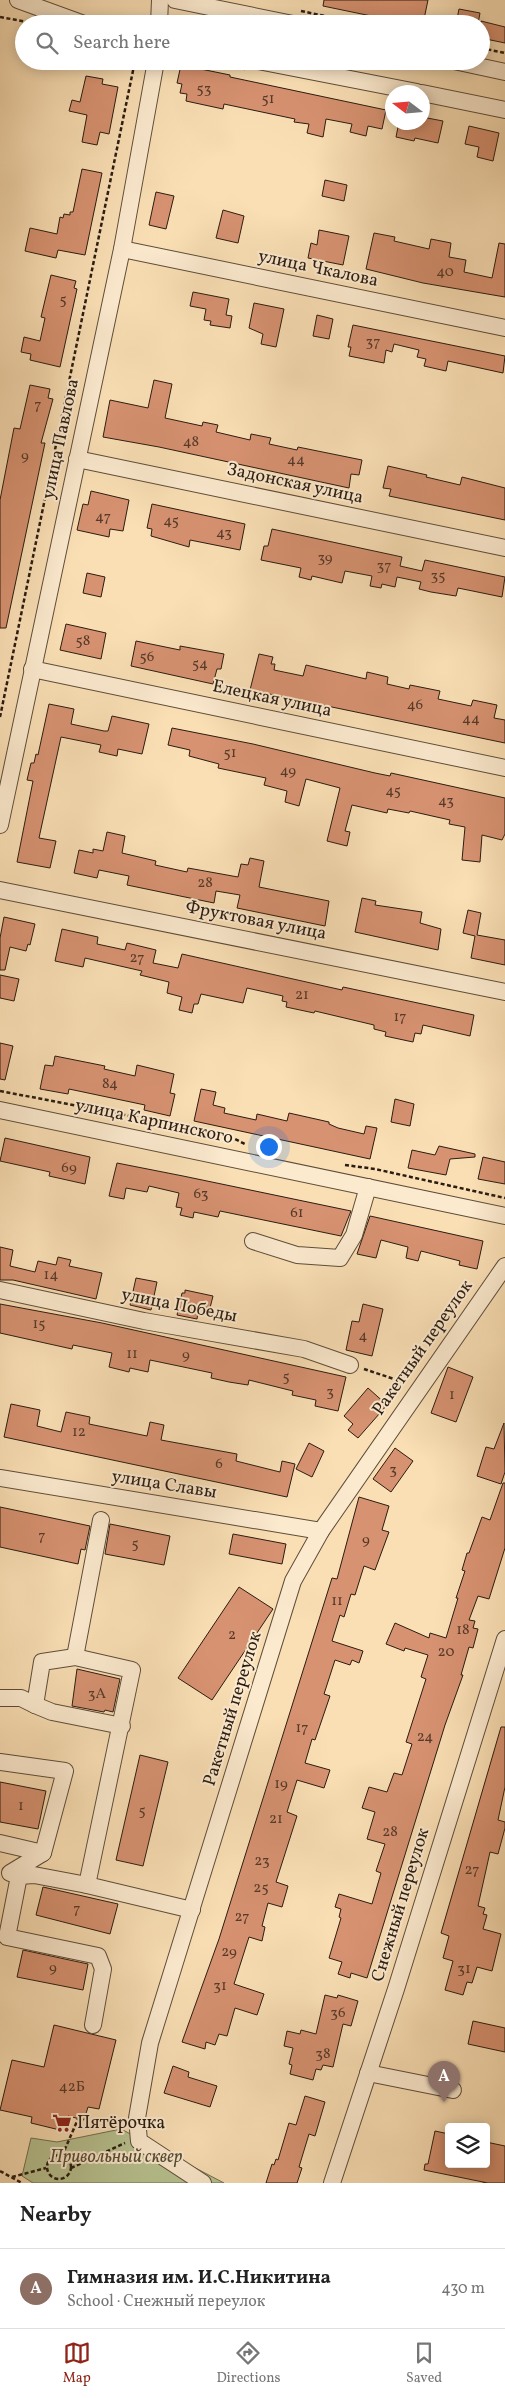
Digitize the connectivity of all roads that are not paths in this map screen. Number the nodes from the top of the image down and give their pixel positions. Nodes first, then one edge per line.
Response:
1 (18, 0) edge
2 (160, 0) edge
3 (175, 0) edge
4 (59, 15) edge
5 (159, 15) edge
6 (281, 15) edge
7 (490, 69) edge
8 (154, 70) edge
9 (304, 70) edge
10 (505, 72) edge
11 (385, 86) edge
12 (430, 96) edge
13 (505, 110) edge
14 (122, 249) junction
15 (505, 328) edge
16 (77, 459) junction
17 (505, 548) edge
18 (32, 669) junction
19 (505, 768) edge
20 (0, 825) edge
21 (0, 890) edge
22 (505, 992) edge
23 (0, 1110) edge
24 (368, 1187) junction
25 (505, 1216) edge
26 (253, 1241) dead end
27 (505, 1266) edge
28 (0, 1290) edge
29 (350, 1364) road end
30 (0, 1478) edge
31 (101, 1520) dead end
32 (321, 1531) junction
33 (505, 1638) edge
34 (76, 1657) junction
35 (0, 1698) edge
36 (35, 1704) junction
37 (122, 1726) junction
38 (0, 1762) edge
39 (0, 1843) edge
40 (43, 1853) junction
41 (19, 1876) junction
42 (86, 1885) junction
43 (192, 1910) junction
44 (92, 2026) dead end
45 (368, 2073) junction
46 (453, 2090) dead end
47 (203, 2183) edge
48 (332, 2183) edge

1 - 4 street
2 - 5 street
3 - 6 street
7 - 10 street
8 - 14 street, улица Павлова
9 - 11 street
12 - 13 street
14 - 15 street, улица Чкалова
14 - 16 street, улица Павлова
16 - 17 street, Задонская улица
16 - 18 street, улица Павлова
18 - 19 street, Елецкая улица
18 - 20 street, улица Павлова
21 - 22 street, Фруктовая улица
23 - 24 street, улица Карпинского
24 - 25 street, улица Карпинского
24 - 26 street
27 - 32 street, Ракетный переулок
28 - 29 street, улица Победы
30 - 32 street, улица Славы
31 - 34 street
32 - 43 street, Ракетный переулок
33 - 45 street, Снежный переулок
34 - 36 street
34 - 37 street
35 - 36 street
36 - 37 street
37 - 42 street
38 - 40 street
39 - 40 street
40 - 41 street
41 - 42 street
41 - 44 street
42 - 43 street
43 - 47 street, Ракетный переулок
45 - 46 street
45 - 48 street, Снежный переулок

